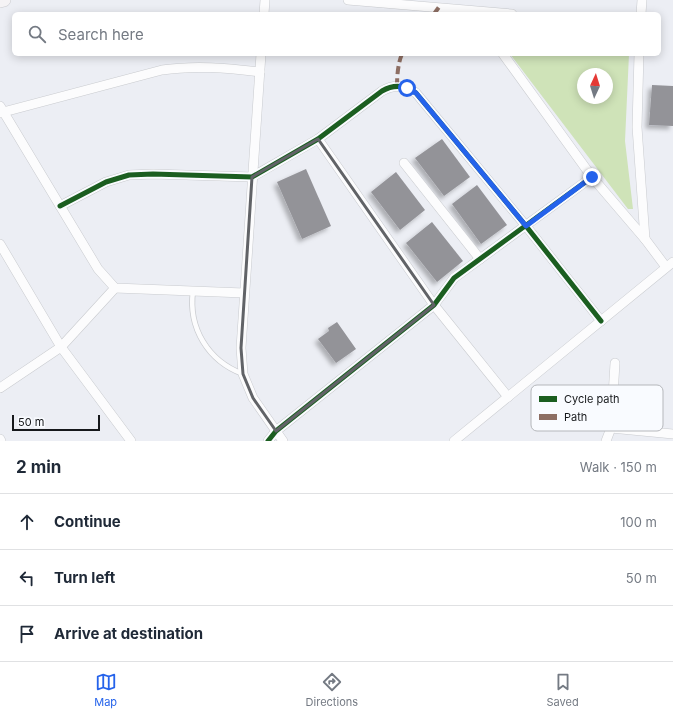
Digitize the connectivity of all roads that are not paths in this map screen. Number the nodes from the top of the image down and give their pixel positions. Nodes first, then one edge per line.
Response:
1 (4, 0) edge
2 (265, 0) edge
3 (348, 0) edge
4 (642, 0) edge
5 (0, 1) edge
6 (457, 4) edge
7 (264, 12) edge
8 (473, 12) edge
9 (641, 12) edge
10 (261, 56) edge
11 (504, 56) edge
12 (639, 56) edge
13 (260, 72) junction
14 (1, 110) edge
15 (318, 139) junction
16 (404, 163) dead end
17 (252, 177) junction
18 (592, 177) junction
19 (60, 206) junction
20 (526, 226) junction
21 (645, 239) junction
22 (1, 249) edge
23 (480, 260) junction
24 (670, 265) edge
25 (115, 288) junction
26 (193, 291) junction
27 (244, 293) junction
28 (434, 305) junction
29 (601, 321) junction
30 (61, 347) junction
31 (615, 363) dead end
32 (242, 374) junction
33 (614, 385) edge
34 (0, 388) edge
35 (508, 397) junction
36 (276, 431) junction
37 (610, 431) edge
38 (642, 431) edge
39 (673, 434) edge
40 (131, 441) edge
41 (268, 441) edge
42 (283, 441) edge
43 (454, 441) edge
44 (606, 441) edge

1 - 5 street
2 - 7 street
3 - 6 street
4 - 9 street
6 - 8 street
10 - 13 street
11 - 18 street
12 - 21 street
13 - 14 street
13 - 17 street
14 - 19 street
15 - 17 street
15 - 20 street
15 - 28 street
16 - 23 street
17 - 19 street
17 - 27 street
18 - 20 street
18 - 21 street
19 - 25 street
20 - 23 street
20 - 29 street
21 - 24 street
22 - 30 street
23 - 28 street
24 - 29 street
25 - 26 street
25 - 30 street
26 - 27 street
26 - 32 lane
27 - 32 street
28 - 35 street
28 - 36 street
29 - 35 street
30 - 34 street
30 - 40 street
31 - 33 street
32 - 36 street
35 - 43 street
36 - 41 street
36 - 42 street
37 - 44 street
38 - 39 street

